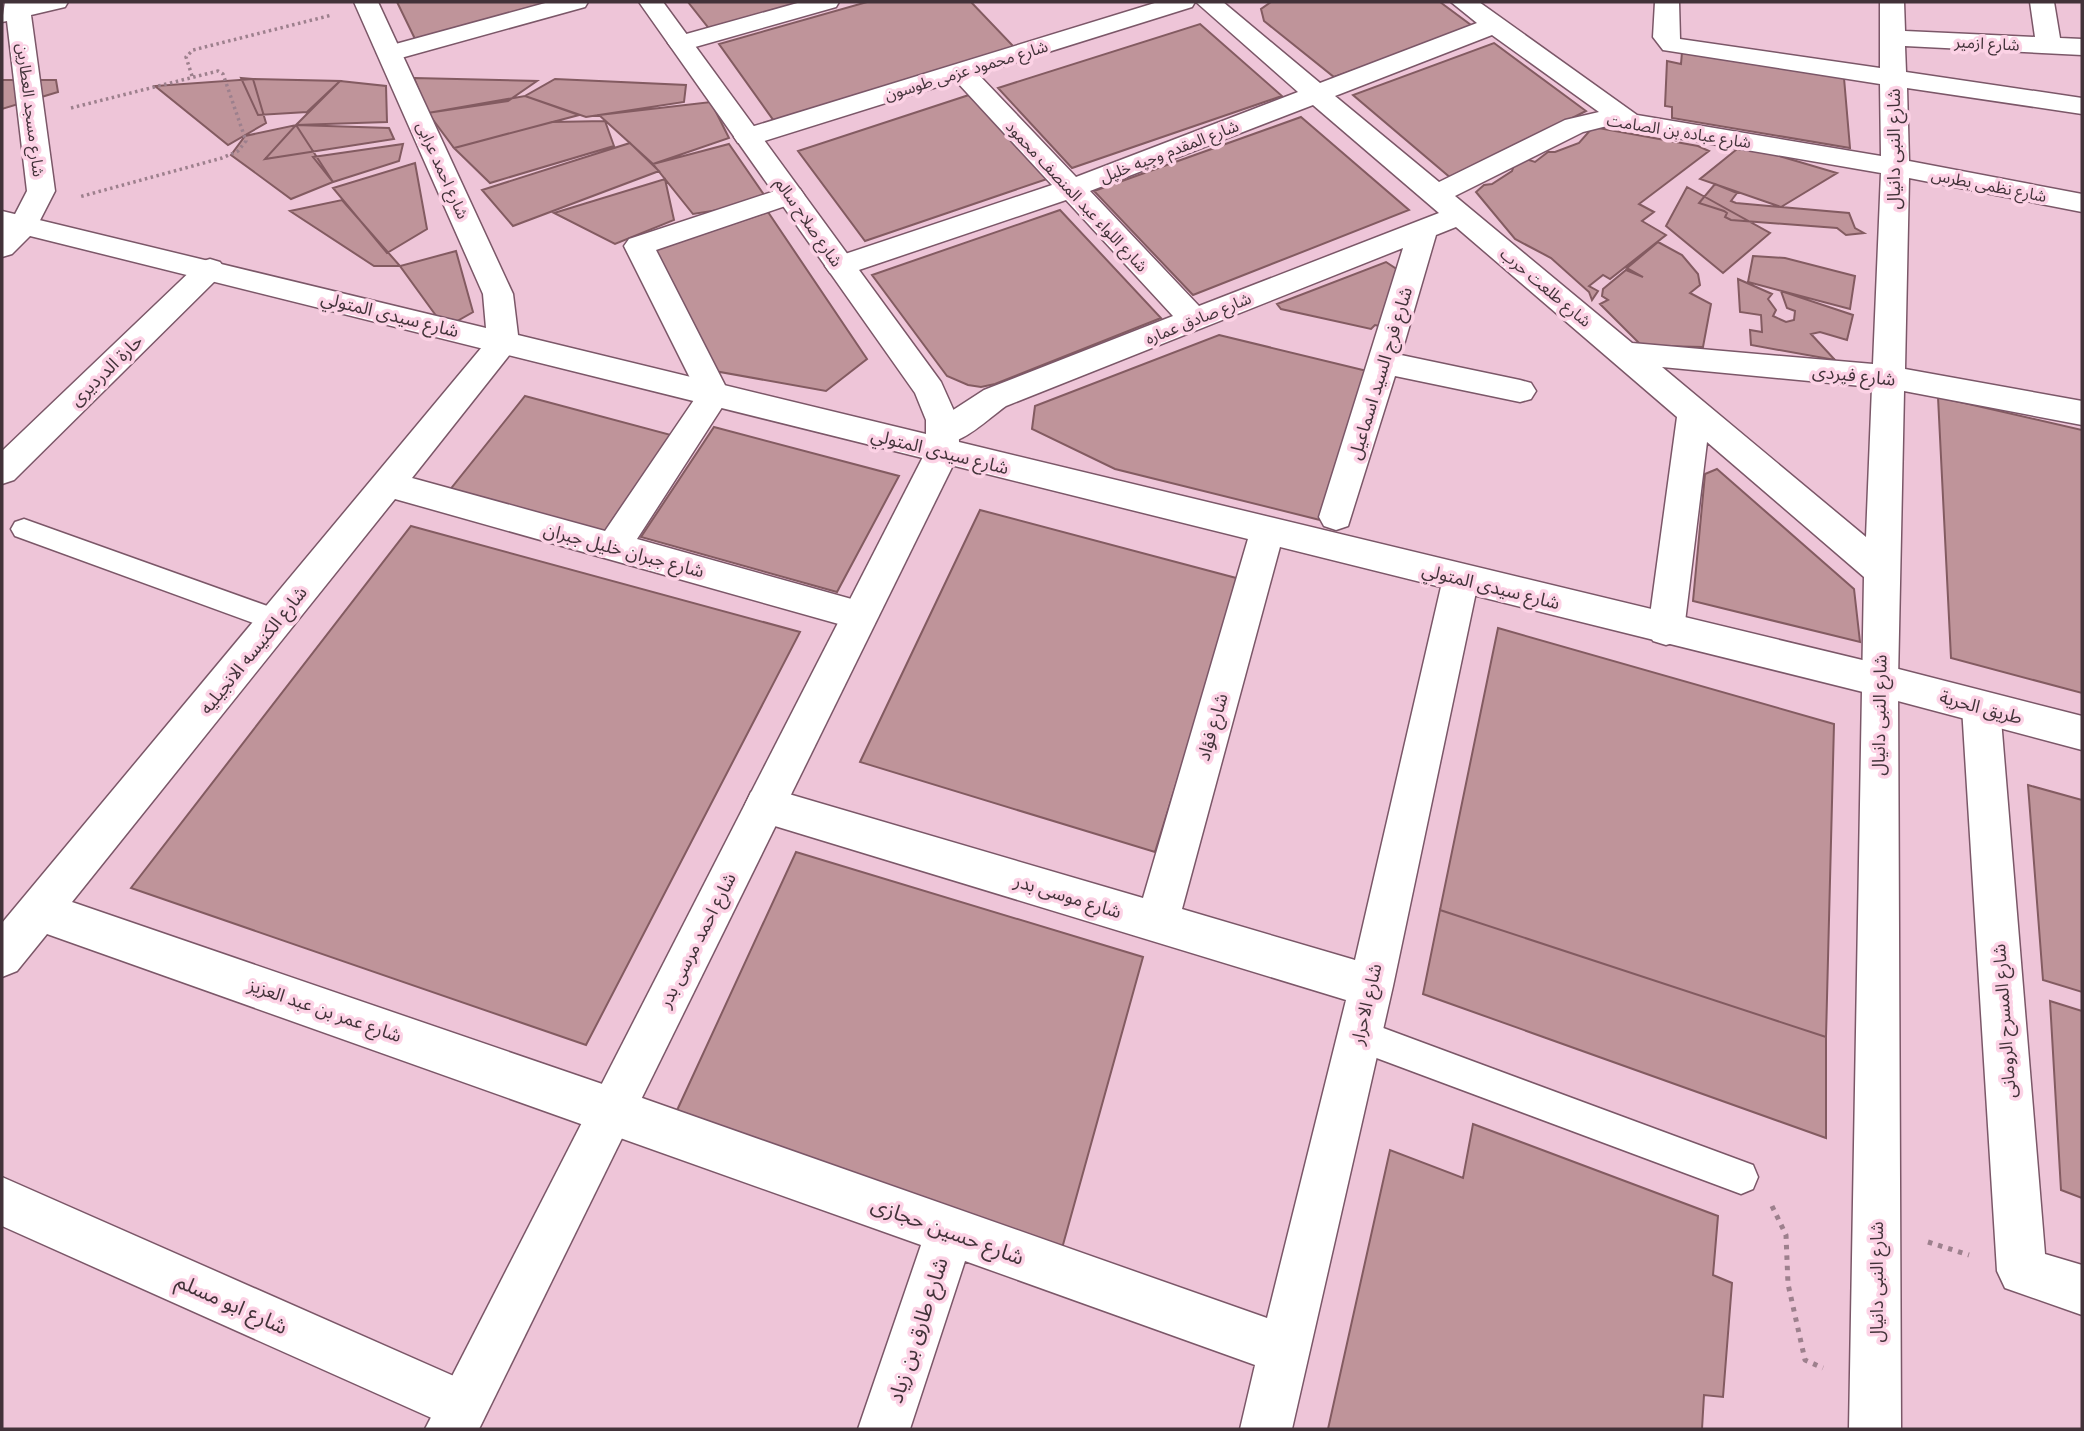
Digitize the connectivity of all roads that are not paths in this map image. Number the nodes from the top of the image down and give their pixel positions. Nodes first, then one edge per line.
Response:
1 (56, 2) edge
2 (576, 2) edge
3 (651, 2) edge
4 (827, 2) edge
5 (1183, 2) edge
6 (1208, 2) edge
7 (1463, 2) edge
8 (1667, 2) edge
9 (2042, 2) edge
10 (367, 4) edge
11 (10, 7) edge
12 (1889, 13) edge
13 (1495, 25) junction
14 (681, 43) junction
15 (2049, 46) junction
16 (2082, 47) edge
17 (390, 53) junction
18 (961, 71) junction
19 (1893, 76) junction
20 (1318, 95) junction
21 (2082, 106) edge
22 (1627, 120) junction
23 (748, 137) junction
24 (1895, 167) junction
25 (1070, 189) junction
26 (1436, 194) junction
27 (789, 195) junction
28 (2082, 203) edge
29 (1460, 215) junction
30 (20, 218) edge
31 (1424, 228) junction
32 (2, 247) edge
33 (840, 266) junction
34 (210, 269) junction
35 (1194, 320) junction
36 (503, 343) junction
37 (1624, 353) junction
38 (1384, 363) junction
39 (1889, 377) junction
40 (1520, 391) dead end
41 (714, 395) junction
42 (1694, 413) junction
43 (2082, 413) edge
44 (943, 442) junction
45 (2, 471) edge
46 (387, 484) junction
47 (1336, 517) dead end
48 (24, 528) dead end
49 (1267, 532) junction
50 (613, 547) junction
51 (1883, 572) junction
52 (1461, 578) junction
53 (860, 615) junction
54 (278, 621) junction
55 (1666, 629) junction
56 (1879, 680) junction
57 (1981, 707) junction
58 (2082, 733) edge
59 (765, 806) junction
60 (39, 911) junction
61 (1157, 922) junction
62 (2, 957) edge
63 (1371, 986) junction
64 (1359, 1035) junction
65 (611, 1110) junction
66 (1741, 1177) road end
67 (2, 1201) edge
68 (950, 1231) junction
69 (2082, 1290) edge
70 (1284, 1350) junction
71 (457, 1417) edge
72 (884, 1429) edge
73 (1266, 1429) edge
74 (1875, 1429) edge

1 - 11 street
2 - 17 street
3 - 14 street, شارع صلاح سالم
4 - 14 street
5 - 18 street, شارع محمود عزمى طوسون
6 - 20 street, شارع طلعت حرب
7 - 13 street
8 - 19 street
9 - 15 street
10 - 17 street, شارع احمد عرابى
11 - 30 street, شارع مسجد العطارين
12 - 15 street, شارع ازمير
12 - 19 street, شارع النبى دانيال
13 - 20 street, شارع المقدم وجيه خليل
13 - 22 street
14 - 23 street, شارع صلاح سالم
15 - 16 street, شارع ازمير
17 - 36 street, شارع احمد عرابى
18 - 23 street, شارع محمود عزمى طوسون
18 - 25 street, شارع اللواء عبد المنصف محمود
19 - 21 street
19 - 24 street, شارع النبى دانيال
20 - 25 street, شارع المقدم وجيه خليل
20 - 26 street, شارع طلعت حرب
22 - 24 street, شارع عباده بن الصامت
22 - 26 street, شارع عباده بن الصامت
23 - 27 street, شارع صلاح سالم
24 - 28 street, شارع نظمى بطرس
24 - 39 street, شارع النبى دانيال
25 - 33 street, شارع المقدم وجيه خليل
25 - 35 street, شارع اللواء عبد المنصف محمود
26 - 29 street, شارع طلعت حرب
27 - 33 street, شارع صلاح سالم
27 - 41 street
29 - 31 street, شارع صادق عماره
29 - 37 street, شارع طلعت حرب
30 - 32 street
30 - 34 street, شارع سيدى المتولي
31 - 35 street, شارع صادق عماره
31 - 38 street, شارع فرج السيد اسماعيل
33 - 44 street, شارع صلاح سالم
34 - 36 street, شارع سيدى المتولي
34 - 45 street, حارة الدرديرى
35 - 44 street, شارع صادق عماره
36 - 41 street, شارع سيدى المتولي
36 - 46 street, شارع الكنيسه الانجيليه
37 - 39 street, شارع فيردى
37 - 42 street, شارع طلعت حرب
38 - 40 street
38 - 47 street, شارع فرج السيد اسماعيل
39 - 43 street, شارع فيردى
39 - 51 street, شارع النبى دانيال
41 - 44 street, شارع سيدى المتولي
41 - 50 street
42 - 51 street, شارع طلعت حرب
42 - 55 street
44 - 49 street, شارع سيدى المتولي
44 - 53 street, شارع احمد مرسى بدر
46 - 50 street, شارع جبران خليل جبران
46 - 54 street, شارع الكنيسه الانجيليه
48 - 54 lane
49 - 52 street, شارع سيدى المتولي
49 - 61 street, شارع فؤاد
50 - 53 street, شارع جبران خليل جبران
51 - 56 street, شارع النبى دانيال
52 - 55 street, شارع سيدى المتولي
52 - 63 street, شارع الاحرار
53 - 59 street, شارع احمد مرسى بدر
54 - 60 street, شارع الكنيسه الانجيليه
55 - 56 street, شارع سيدى المتولي
56 - 57 street, طريق الحرية
56 - 74 street, شارع النبى دانيال
57 - 58 street, طريق الحرية
57 - 69 street, شارع المسرح الرومانى
59 - 61 street, شارع موسى بدر
59 - 65 street, شارع احمد مرسى بدر
60 - 62 street, شارع الكنيسه الانجيليه
60 - 65 street, شارع عمر بن عبد العزيز
61 - 63 street, شارع موسى بدر
63 - 64 street, شارع الاحرار
64 - 66 lane
64 - 70 street, شارع الاحرار
65 - 68 street, شارع حسين حجازى
65 - 71 street, شارع احمد مرسى بدر
67 - 71 street, شارع ابو مسلم
68 - 70 street, شارع حسين حجازى
68 - 72 street, شارع طارق بن زياد
70 - 73 street, شارع الاحرار

